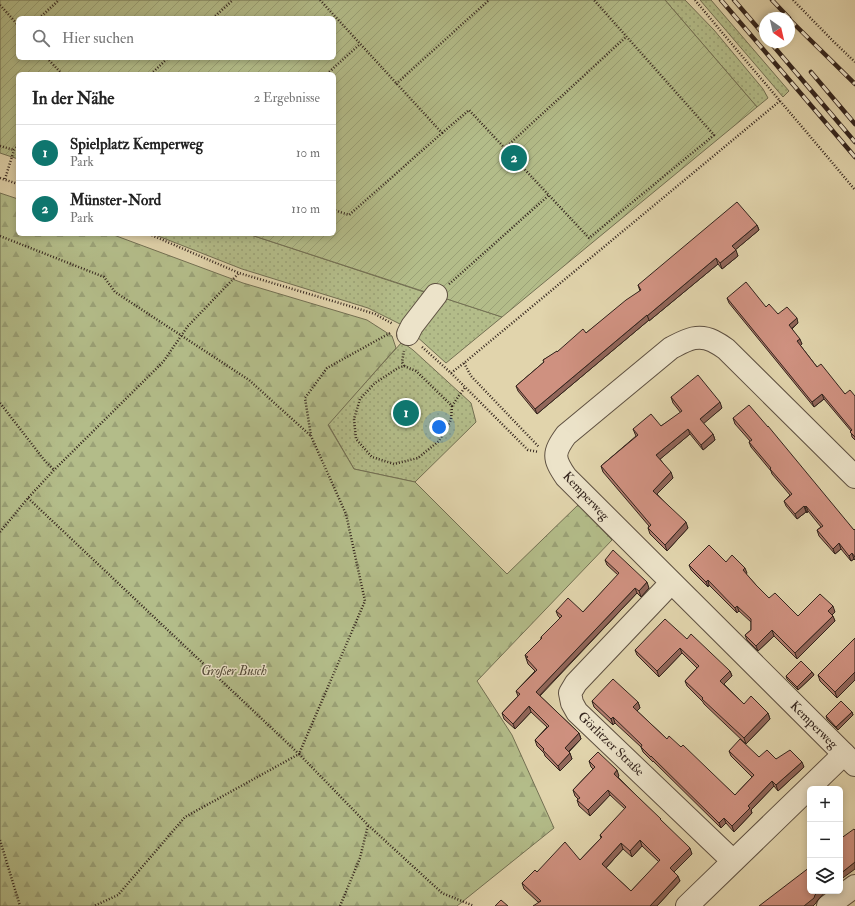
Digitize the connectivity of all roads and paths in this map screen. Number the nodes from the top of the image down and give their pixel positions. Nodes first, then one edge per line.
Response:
1 (59, 0) edge
2 (233, 0) edge
3 (320, 0) edge
4 (489, 0) edge
5 (594, 0) edge
6 (695, 0) edge
7 (793, 0) edge
8 (0, 6) edge
9 (41, 16) edge
10 (215, 16) edge
11 (335, 16) edge
12 (336, 18) edge
13 (16, 24) edge
14 (626, 36) junction
15 (360, 44) junction
16 (49, 60) edge
17 (166, 60) edge
18 (855, 62) edge
19 (60, 72) edge
20 (153, 72) edge
21 (329, 72) edge
22 (396, 84) junction
23 (781, 100) junction
24 (442, 133) junction
25 (0, 146) edge
26 (505, 148) junction
27 (14, 150) joint
28 (0, 178) edge
29 (5, 179) junction
30 (16, 183) edge
31 (855, 190) edge
32 (549, 195) junction
33 (336, 211) edge
34 (0, 236) edge
35 (154, 236) edge
36 (239, 274) junction
37 (436, 295) joint
38 (403, 331) junction
39 (181, 336) junction
40 (464, 363) junction
41 (451, 373) junction
42 (465, 387) junction
43 (0, 402) edge
44 (452, 406) junction
45 (311, 436) junction
46 (541, 448) dead end
47 (545, 453) dead end
48 (54, 470) junction
49 (855, 477) edge
50 (28, 498) junction
51 (0, 532) edge
52 (671, 583) junction
53 (299, 754) junction
54 (850, 760) edge
55 (368, 825) junction
56 (0, 840) edge
57 (733, 861) junction
58 (855, 886) edge
59 (20, 906) edge
60 (94, 906) edge
61 (340, 906) edge
62 (474, 906) edge
63 (687, 906) edge
64 (828, 906) edge

1 - 9 path
2 - 10 path
3 - 11 path
4 - 22 path
5 - 14 path
6 - 23 path
7 - 18 path
8 - 13 path
12 - 15 path
14 - 26 path
14 - 32 path
15 - 21 path
15 - 22 path
16 - 19 path
17 - 20 path
22 - 24 path
23 - 31 path
23 - 40 path
24 - 26 path
24 - 33 path
25 - 27 path
26 - 32 path
27 - 29 path
28 - 29 path
29 - 30 path
32 - 37 path
34 - 39 path
35 - 36 path
36 - 38 path
36 - 39 path
37 - 38 street
38 - 41 path
38 - 45 path
39 - 45 path
39 - 48 path
40 - 41 path
40 - 46 path
41 - 42 path
42 - 44 path
42 - 47 path
43 - 48 path
44 - 44 path
45 - 53 path
48 - 50 path
49 - 52 street, Kemperweg
50 - 51 path
50 - 53 path
52 - 54 street, Kemperweg
52 - 57 street, Görlitzer Straße
53 - 55 path
53 - 60 path
54 - 57 street
55 - 61 path
55 - 62 path
56 - 59 path
57 - 63 street
58 - 64 street

